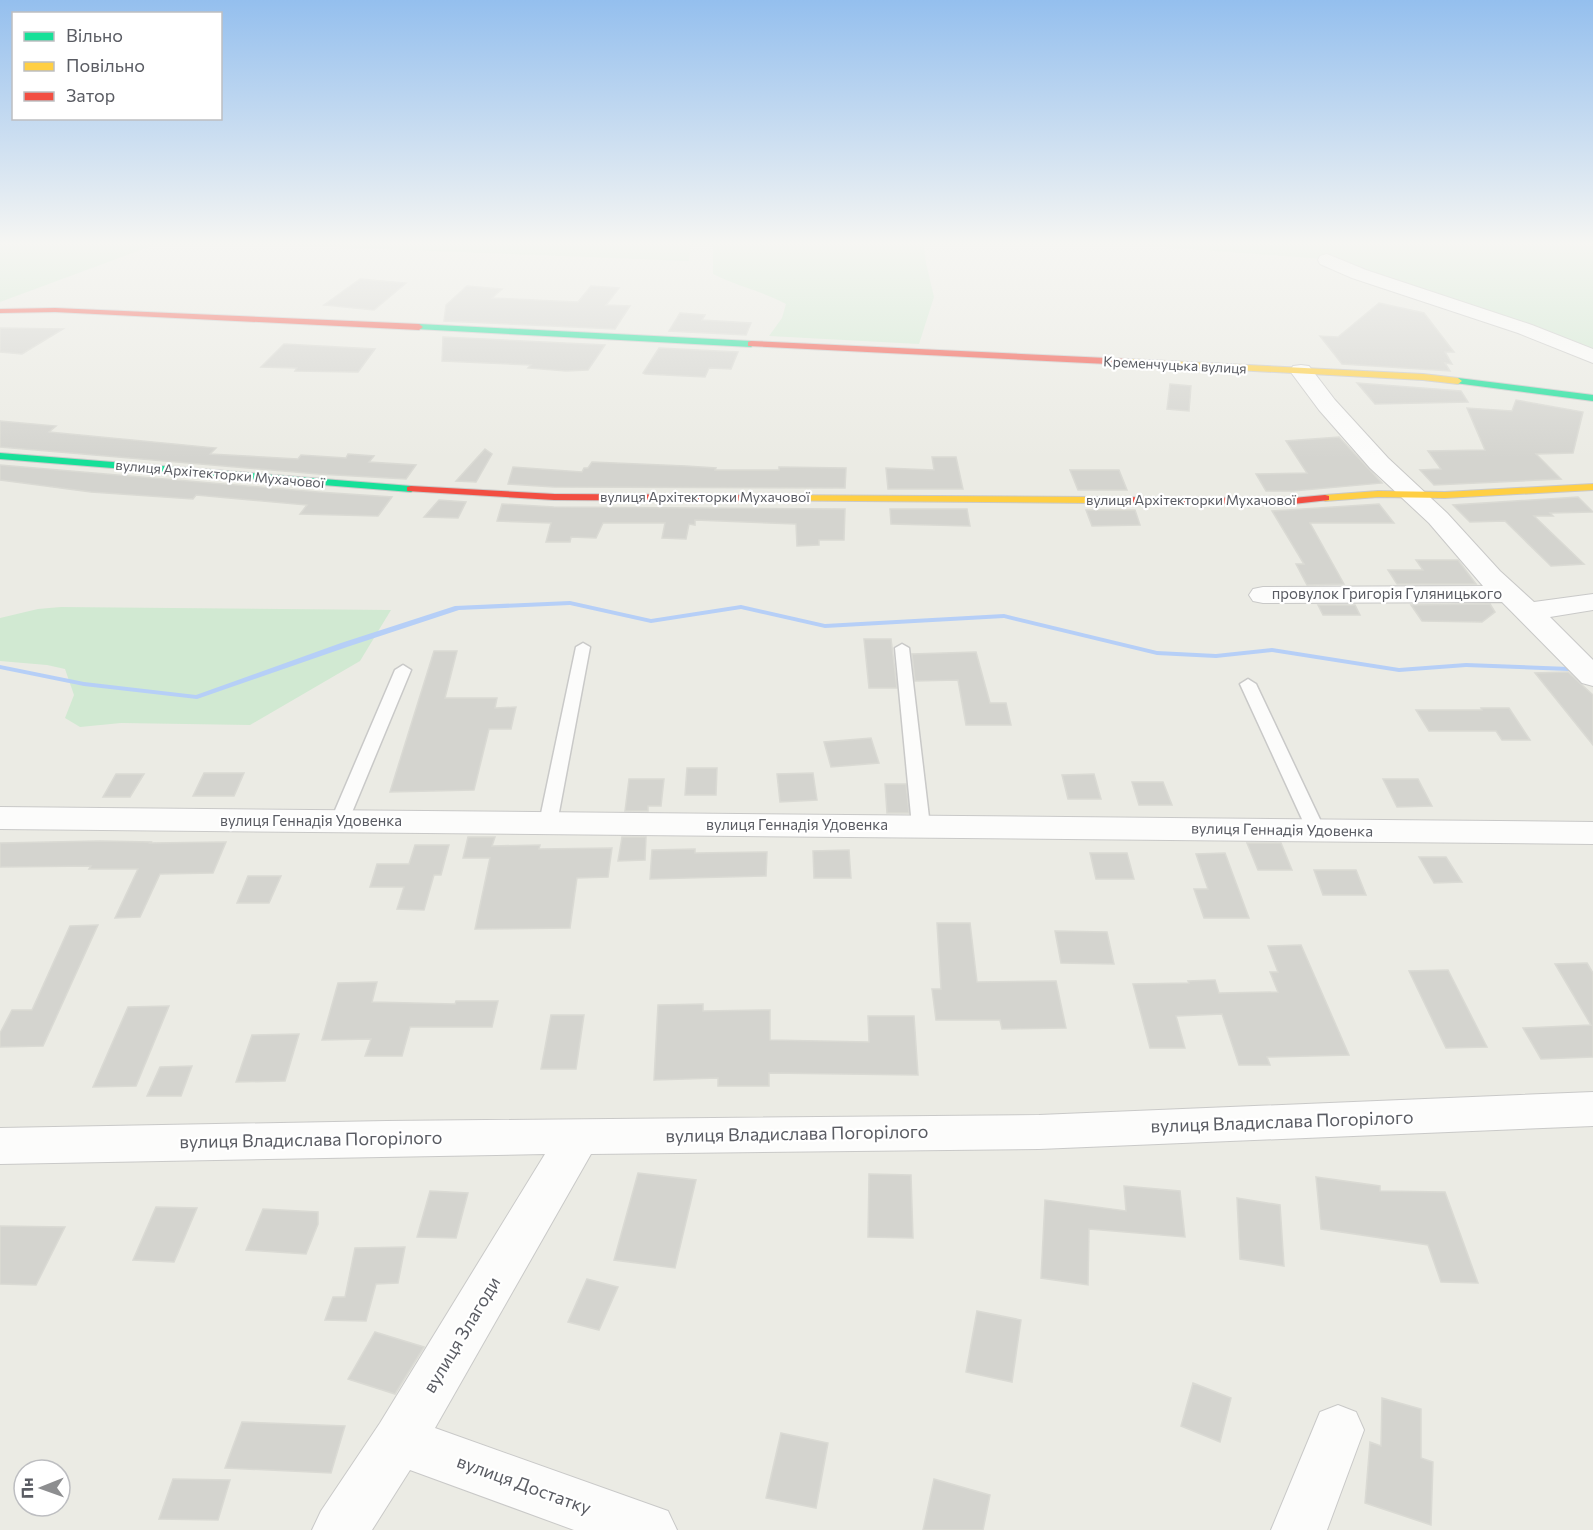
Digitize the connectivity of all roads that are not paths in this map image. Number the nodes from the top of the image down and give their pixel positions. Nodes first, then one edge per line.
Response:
1 (188, 316) edge
2 (1487, 316) edge
3 (1593, 357) edge
4 (1301, 371) junction
5 (1593, 398) edge
6 (0, 456) edge
7 (1593, 487) edge
8 (1412, 494) junction
9 (1263, 595) dead end
10 (1519, 602) junction
11 (1593, 602) edge
12 (583, 647) dead end
13 (902, 648) dead end
14 (403, 670) dead end
15 (1593, 677) edge
16 (1248, 684) dead end
17 (0, 818) edge
18 (339, 822) junction
19 (548, 823) junction
20 (921, 826) junction
21 (1316, 830) junction
22 (1593, 833) edge
23 (1593, 1109) edge
24 (579, 1136) junction
25 (0, 1146) edge
26 (1338, 1430) dead end
27 (399, 1441) junction
28 (339, 1530) edge
29 (649, 1530) edge
30 (1299, 1530) edge

1 - 4 street, Кременчуцька вулиця
2 - 3 street
4 - 5 street, Кременчуцька вулиця
4 - 8 street
6 - 8 street, вулиця Архітекторки Мухачової
7 - 8 street, вулиця Архітекторки Мухачової
8 - 10 street
9 - 10 street, провулок Григорія Гуляницького
10 - 11 street, провулок Григорія Гуляницького
10 - 15 street
12 - 19 lane
13 - 20 lane
14 - 18 lane
16 - 21 lane
17 - 18 street, вулиця Геннадія Удовенка
18 - 19 street, вулиця Геннадія Удовенка
19 - 20 street, вулиця Геннадія Удовенка
20 - 21 street, вулиця Геннадія Удовенка
21 - 22 street, вулиця Геннадія Удовенка
23 - 24 street, вулиця Владислава Погорілого
24 - 25 street, вулиця Владислава Погорілого
24 - 27 street, вулиця Злагоди
26 - 30 street
27 - 28 street, вулиця Злагоди
27 - 29 street, вулиця Достатку

